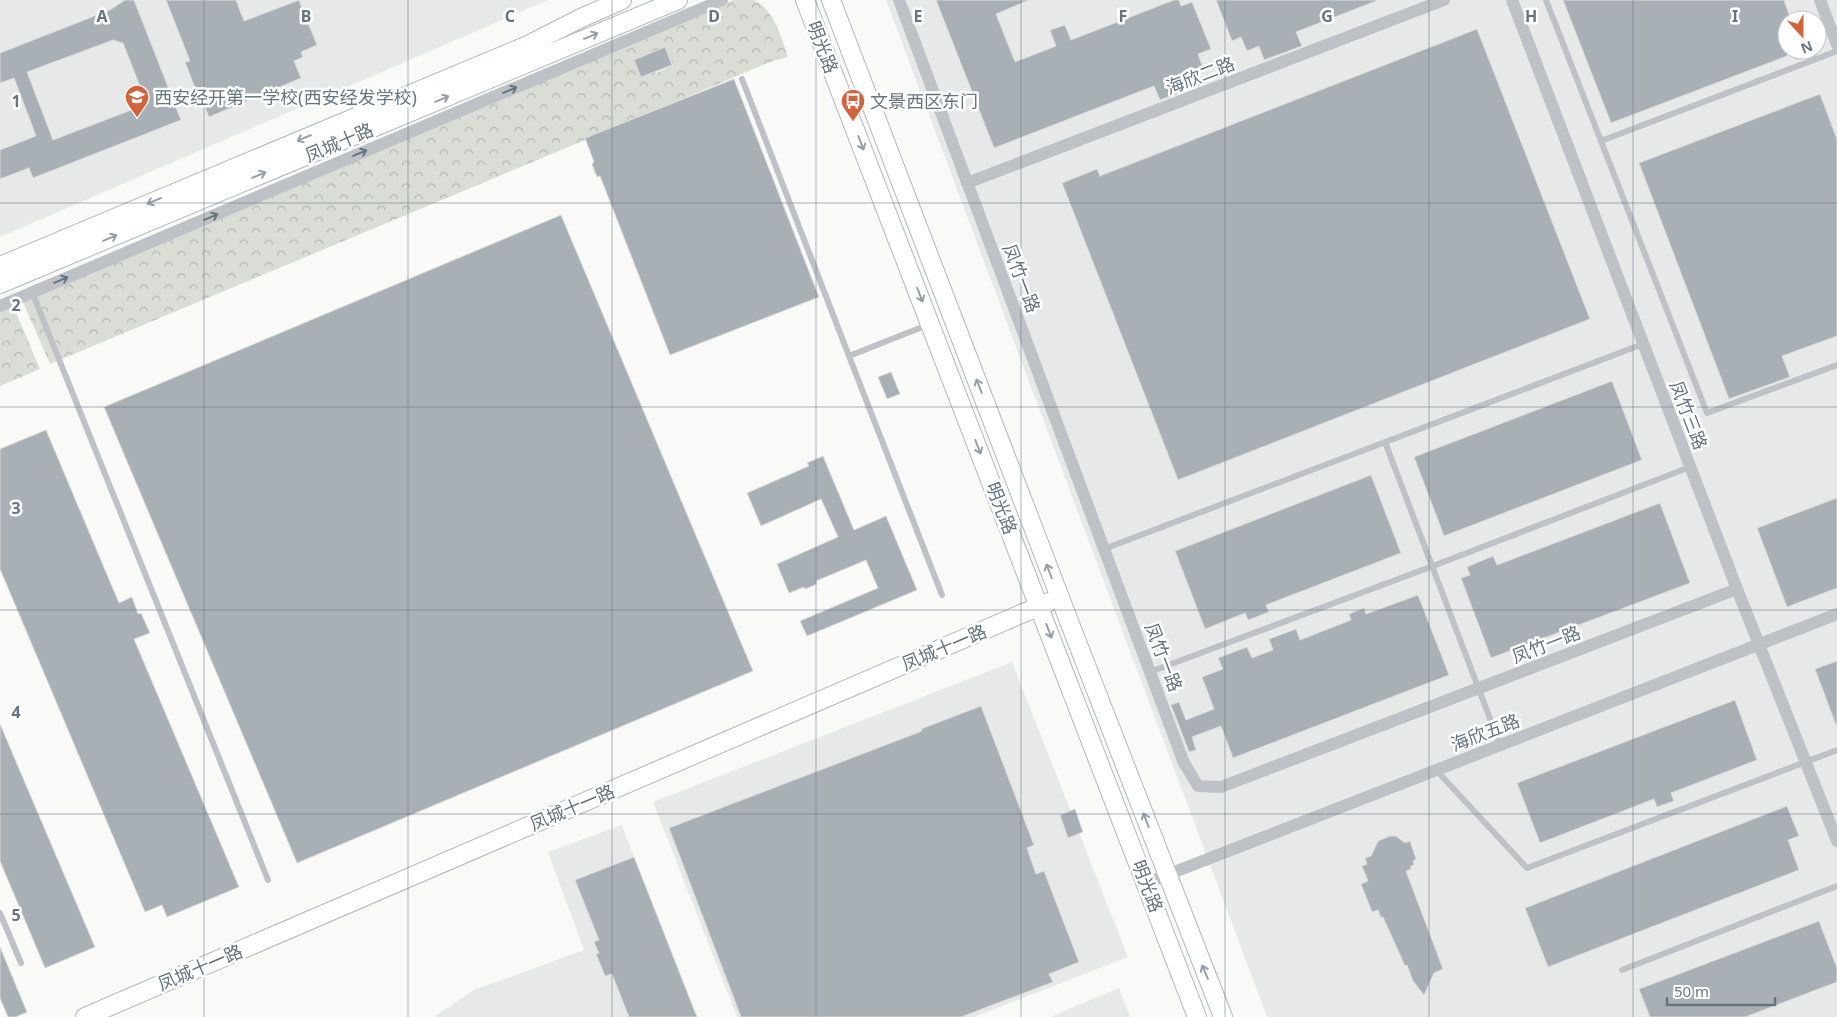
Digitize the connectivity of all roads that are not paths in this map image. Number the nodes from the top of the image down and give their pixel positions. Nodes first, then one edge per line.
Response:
1 (622, 0) edge
2 (678, 0) edge
3 (722, 0) edge
4 (806, 0) edge
5 (831, 0) edge
6 (899, 0) edge
7 (1444, 0) edge
8 (1512, 0) edge
9 (1546, 0) edge
10 (1820, 0) edge
11 (1837, 45) edge
12 (1837, 51) edge
13 (742, 79) dead end
14 (1601, 141) junction
15 (968, 183) junction
16 (0, 266) edge
17 (0, 284) edge
18 (32, 292) junction
19 (0, 306) edge
20 (931, 324) junction
21 (1643, 344) junction
22 (849, 356) junction
23 (1837, 365) edge
24 (1385, 442) junction
25 (1690, 467) junction
26 (1104, 549) junction
27 (1433, 566) junction
28 (1737, 589) junction
29 (942, 595) dead end
30 (1060, 598) junction
31 (1040, 606) junction
32 (1837, 614) edge
33 (1759, 644) junction
34 (1150, 672) junction
35 (1479, 688) junction
36 (1500, 745) junction
37 (1837, 750) edge
38 (1806, 762) junction
39 (1436, 770) junction
40 (1837, 841) edge
41 (1167, 875) junction
42 (268, 880) dead end
43 (1146, 883) junction
44 (1837, 886) edge
45 (0, 913) edge
46 (22, 963) dead end
47 (1622, 970) dead end
48 (85, 1017) edge
49 (1197, 1017) edge
50 (1223, 1017) edge

1 -> 16 main road, 凤城十路
17 -> 2 main road, 凤城十路
18 -> 3 street
4 -> 20 main road, 明光路
30 -> 5 main road, 明光路
6 - 15 street, 凤竹一路
7 - 15 street, 海欣二路
8 - 21 street, 凤竹三路
9 - 14 lane
10 - 11 street
12 - 14 lane
13 - 22 lane
14 - 23 lane
15 - 26 street, 凤竹一路
18 - 19 street
18 - 42 lane
20 - 22 lane
20 -> 31 main road, 明光路
21 - 24 lane
21 - 25 street, 凤竹三路
22 - 29 lane
24 - 26 lane
24 - 27 lane
25 - 27 lane
25 - 28 street, 凤竹三路
26 - 34 street, 凤竹一路
27 - 34 lane
27 - 35 lane
28 - 33 street, 凤竹三路
28 - 35 street, 凤竹一路
30 - 31 main road, 凤城十一路
41 -> 30 main road, 明光路
31 -> 43 main road, 明光路
31 - 48 main road, 凤城十一路
32 - 33 street, 海欣五路
33 - 36 street, 海欣五路
33 - 38 street, 凤竹三路
34 - 35 street, 凤竹一路
35 - 36 lane
36 - 39 street, 海欣五路
37 - 38 lane
38 - 39 lane
38 - 40 street, 凤竹三路
39 - 41 street, 海欣五路
41 - 43 street, 海欣五路
50 -> 41 main road, 明光路
43 - 49 main road, 明光路
44 - 47 lane
45 - 46 lane

